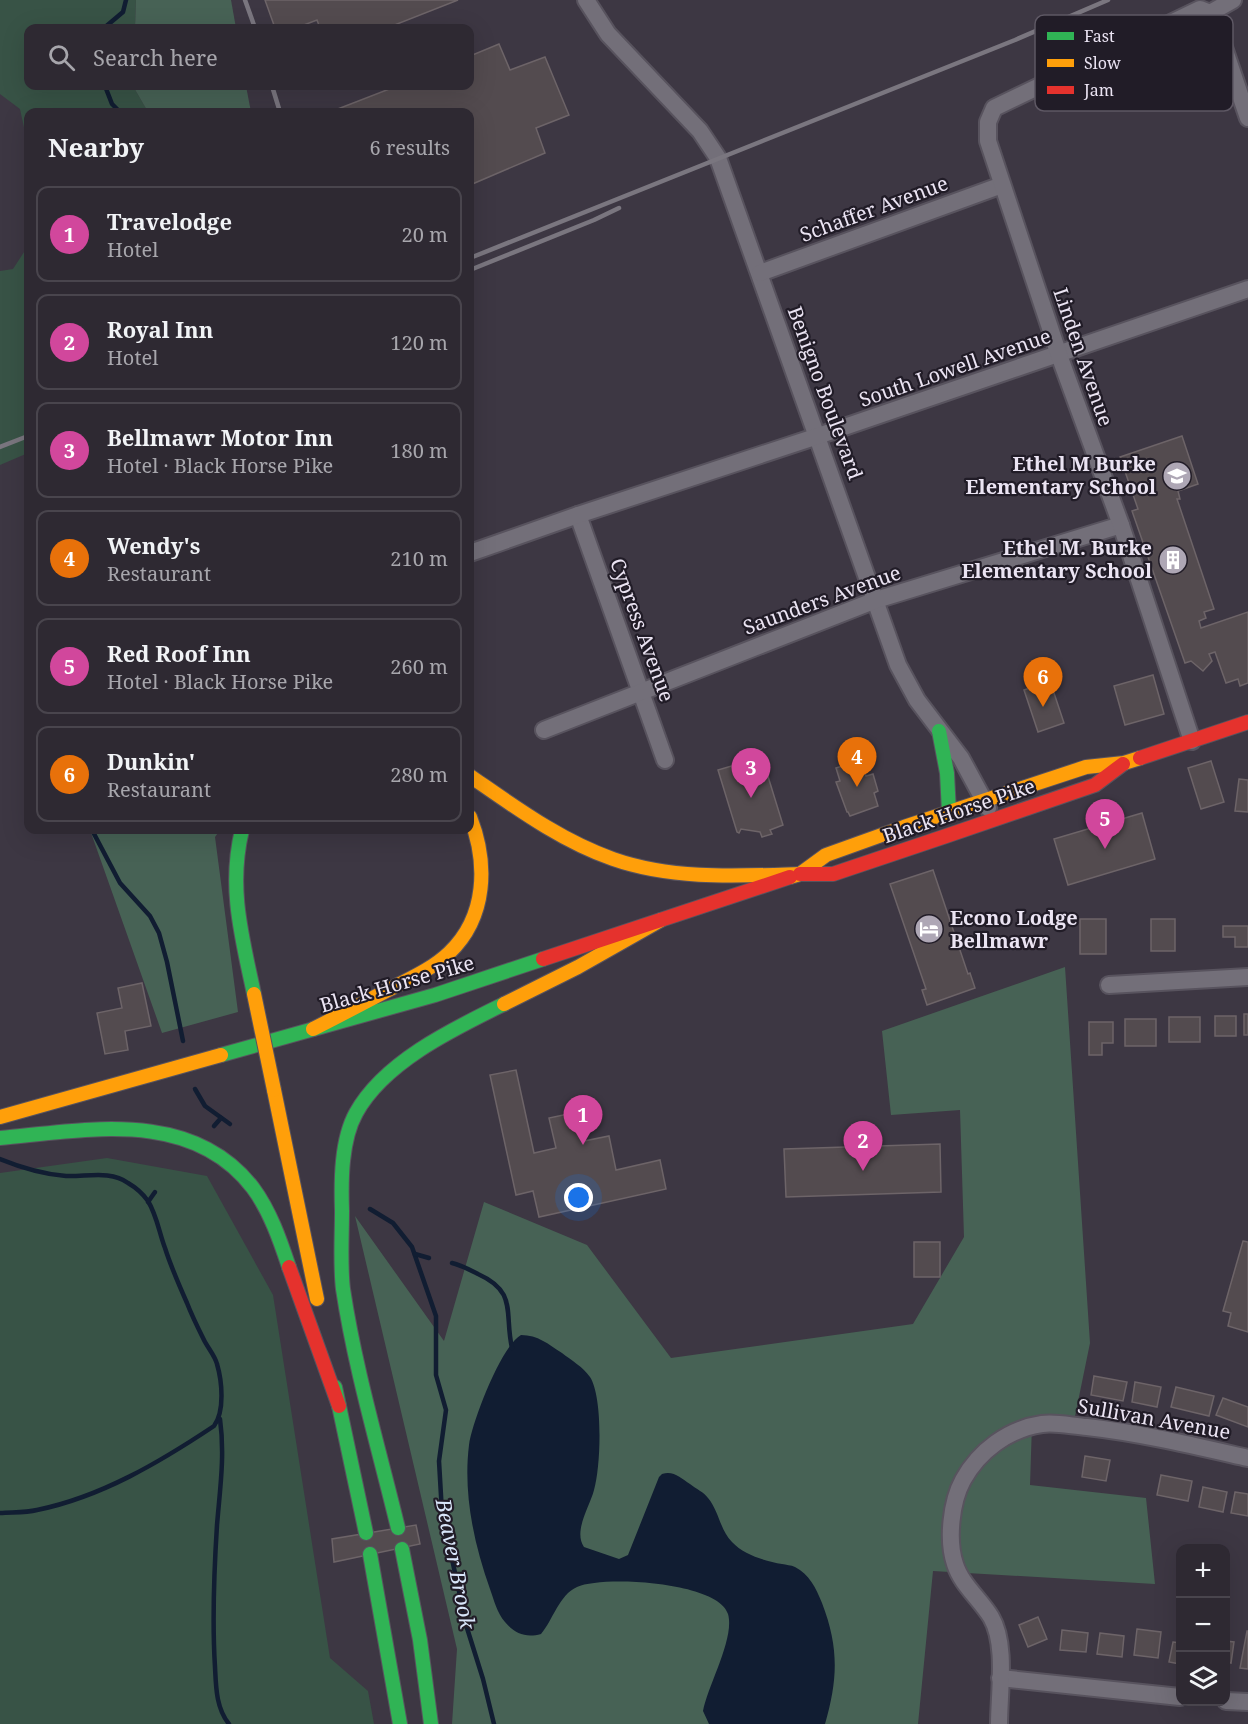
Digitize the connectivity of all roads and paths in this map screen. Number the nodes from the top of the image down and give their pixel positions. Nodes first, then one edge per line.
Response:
1 (586, 0) edge
2 (1233, 0) edge
3 (1210, 12) junction
4 (1188, 15) edge
5 (1212, 15) edge
6 (1233, 74) edge
7 (1035, 88) edge
8 (1248, 118) edge
9 (1002, 185) junction
10 (760, 273) junction
11 (1248, 289) edge
12 (1059, 355) junction
13 (818, 436) junction
14 (578, 515) junction
15 (1121, 525) junction
16 (474, 551) edge
17 (876, 600) junction
18 (642, 691) junction
19 (1248, 722) edge
20 (544, 730) dead end
21 (939, 730) junction
22 (1192, 741) junction
23 (665, 760) dead end
24 (1124, 764) junction
25 (474, 779) edge
26 (984, 800) junction
27 (949, 812) junction
28 (993, 820) junction
29 (474, 828) edge
30 (241, 834) edge
31 (253, 845) dead end
32 (800, 874) junction
33 (661, 921) junction
34 (1248, 977) edge
35 (1109, 985) dead end
36 (260, 993) junction
37 (313, 1029) junction
38 (280, 1088) junction
39 (0, 1117) edge
40 (0, 1138) edge
41 (329, 1304) dead end
42 (339, 1347) dead end
43 (339, 1406) junction
44 (372, 1418) junction
45 (1248, 1458) edge
46 (398, 1528) dead end
47 (366, 1533) dead end
48 (402, 1549) dead end
49 (370, 1554) dead end
50 (1000, 1678) junction
51 (1176, 1697) edge
52 (1230, 1701) edge
53 (1248, 1702) edge
54 (400, 1724) edge
55 (431, 1724) edge
56 (999, 1724) edge

1 - 10 street, Benigno Boulevard
2 - 3 street
3 - 4 street, Linden Avenue
3 - 5 street
6 - 8 street
7 - 9 street, Linden Avenue
9 - 10 street, Schaffer Avenue
9 - 12 street, Linden Avenue
10 - 13 street, Benigno Boulevard
11 - 12 street, South Lowell Avenue
12 - 13 street, South Lowell Avenue
12 - 15 street, Linden Avenue
13 - 14 street, South Lowell Avenue
13 - 17 street, Benigno Boulevard
14 - 16 street, South Lowell Avenue
14 - 18 street, Cypress Avenue
15 - 17 street, Saunders Avenue
15 - 22 street, Linden Avenue
17 - 18 street, Saunders Avenue
17 - 21 street, Benigno Boulevard
18 - 20 street, Saunders Avenue
18 - 23 street, Cypress Avenue
19 - 22 main road, Black Horse Pike
21 - 26 street, Benigno Boulevard
21 - 27 main road
22 - 24 main road, Black Horse Pike
24 - 26 main road, Black Horse Pike
24 - 28 main road, Black Horse Pike
25 - 32 main road
26 - 27 main road, Black Horse Pike
26 - 28 street, Benigno Boulevard
27 - 32 main road, Black Horse Pike
28 - 32 main road, Black Horse Pike
29 - 37 main road
30 - 36 main road
31 - 36 main road
32 - 33 main road, Black Horse Pike
33 - 37 main road, Black Horse Pike
33 - 44 main road
34 - 35 street
36 - 38 main road
37 - 39 main road, Black Horse Pike
38 - 41 main road
38 - 43 main road
40 - 43 main road
42 - 44 main road
43 - 47 main road
44 - 46 main road
45 - 50 street, Sullivan Avenue
48 - 55 main road
49 - 54 main road
50 - 51 street
50 - 56 street, Sullivan Avenue
52 - 53 street

